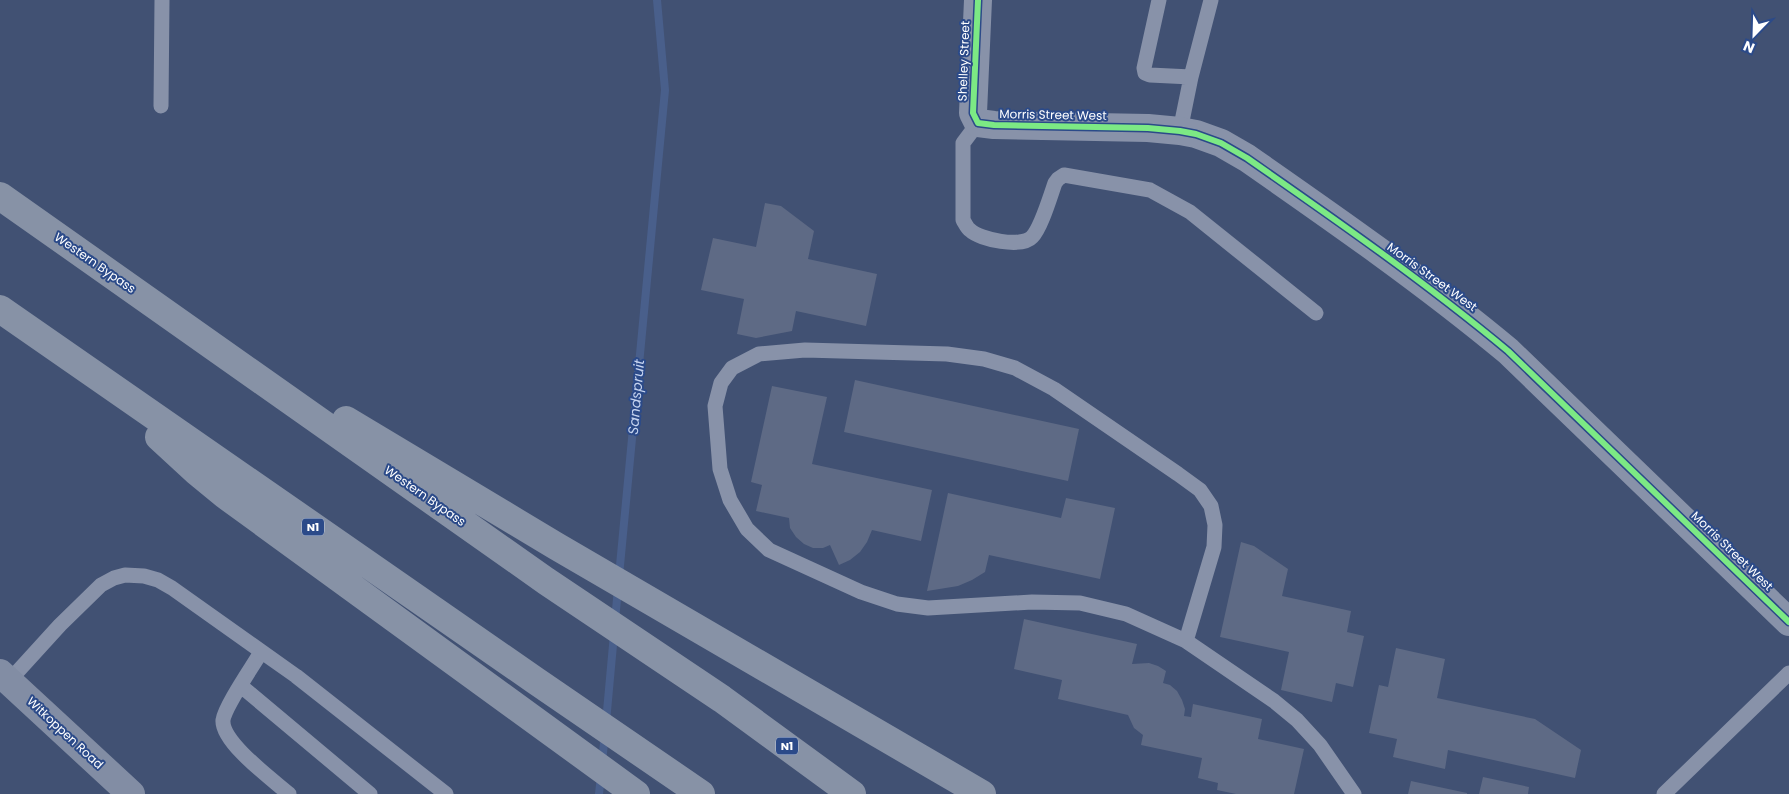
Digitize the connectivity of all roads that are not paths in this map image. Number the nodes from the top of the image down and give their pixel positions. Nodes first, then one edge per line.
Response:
1 (162, 0) edge
2 (978, 0) edge
3 (1159, 0) edge
4 (1211, 0) edge
5 (1191, 77) junction
6 (161, 106) dead end
7 (978, 123) junction
8 (1180, 132) junction
9 (0, 196) edge
10 (158, 307) junction
11 (0, 309) edge
12 (1316, 313) dead end
13 (90, 373) junction
14 (1789, 622) edge
15 (1186, 641) junction
16 (261, 652) junction
17 (1789, 673) edge
18 (5, 677) edge
19 (241, 686) junction
20 (931, 764) junction
21 (130, 794) edge
22 (289, 794) edge
23 (370, 794) edge
24 (446, 794) edge
25 (636, 794) edge
26 (701, 794) edge
27 (852, 794) edge
28 (973, 794) edge
29 (982, 794) edge
30 (1354, 794) edge
31 (1664, 794) edge

1 - 6 lane
2 - 7 street, Shelley Street
3 - 5 lane
4 - 5 lane
5 - 8 lane
7 - 8 street, Morris Street West
7 - 12 lane
8 - 14 street, Morris Street West
9 - 10 highway, Western Bypass / N1
10 - 20 highway
10 - 27 highway, Western Bypass / N1
11 - 13 highway, N1
13 - 25 highway
13 - 26 highway, N1
15 - 15 lane
15 - 30 lane
16 - 18 lane
16 - 19 lane
16 - 24 lane
17 - 31 lane
18 - 21 main road, Witkoppen Road
19 - 22 lane
19 - 23 lane
20 - 28 highway
20 - 29 highway

